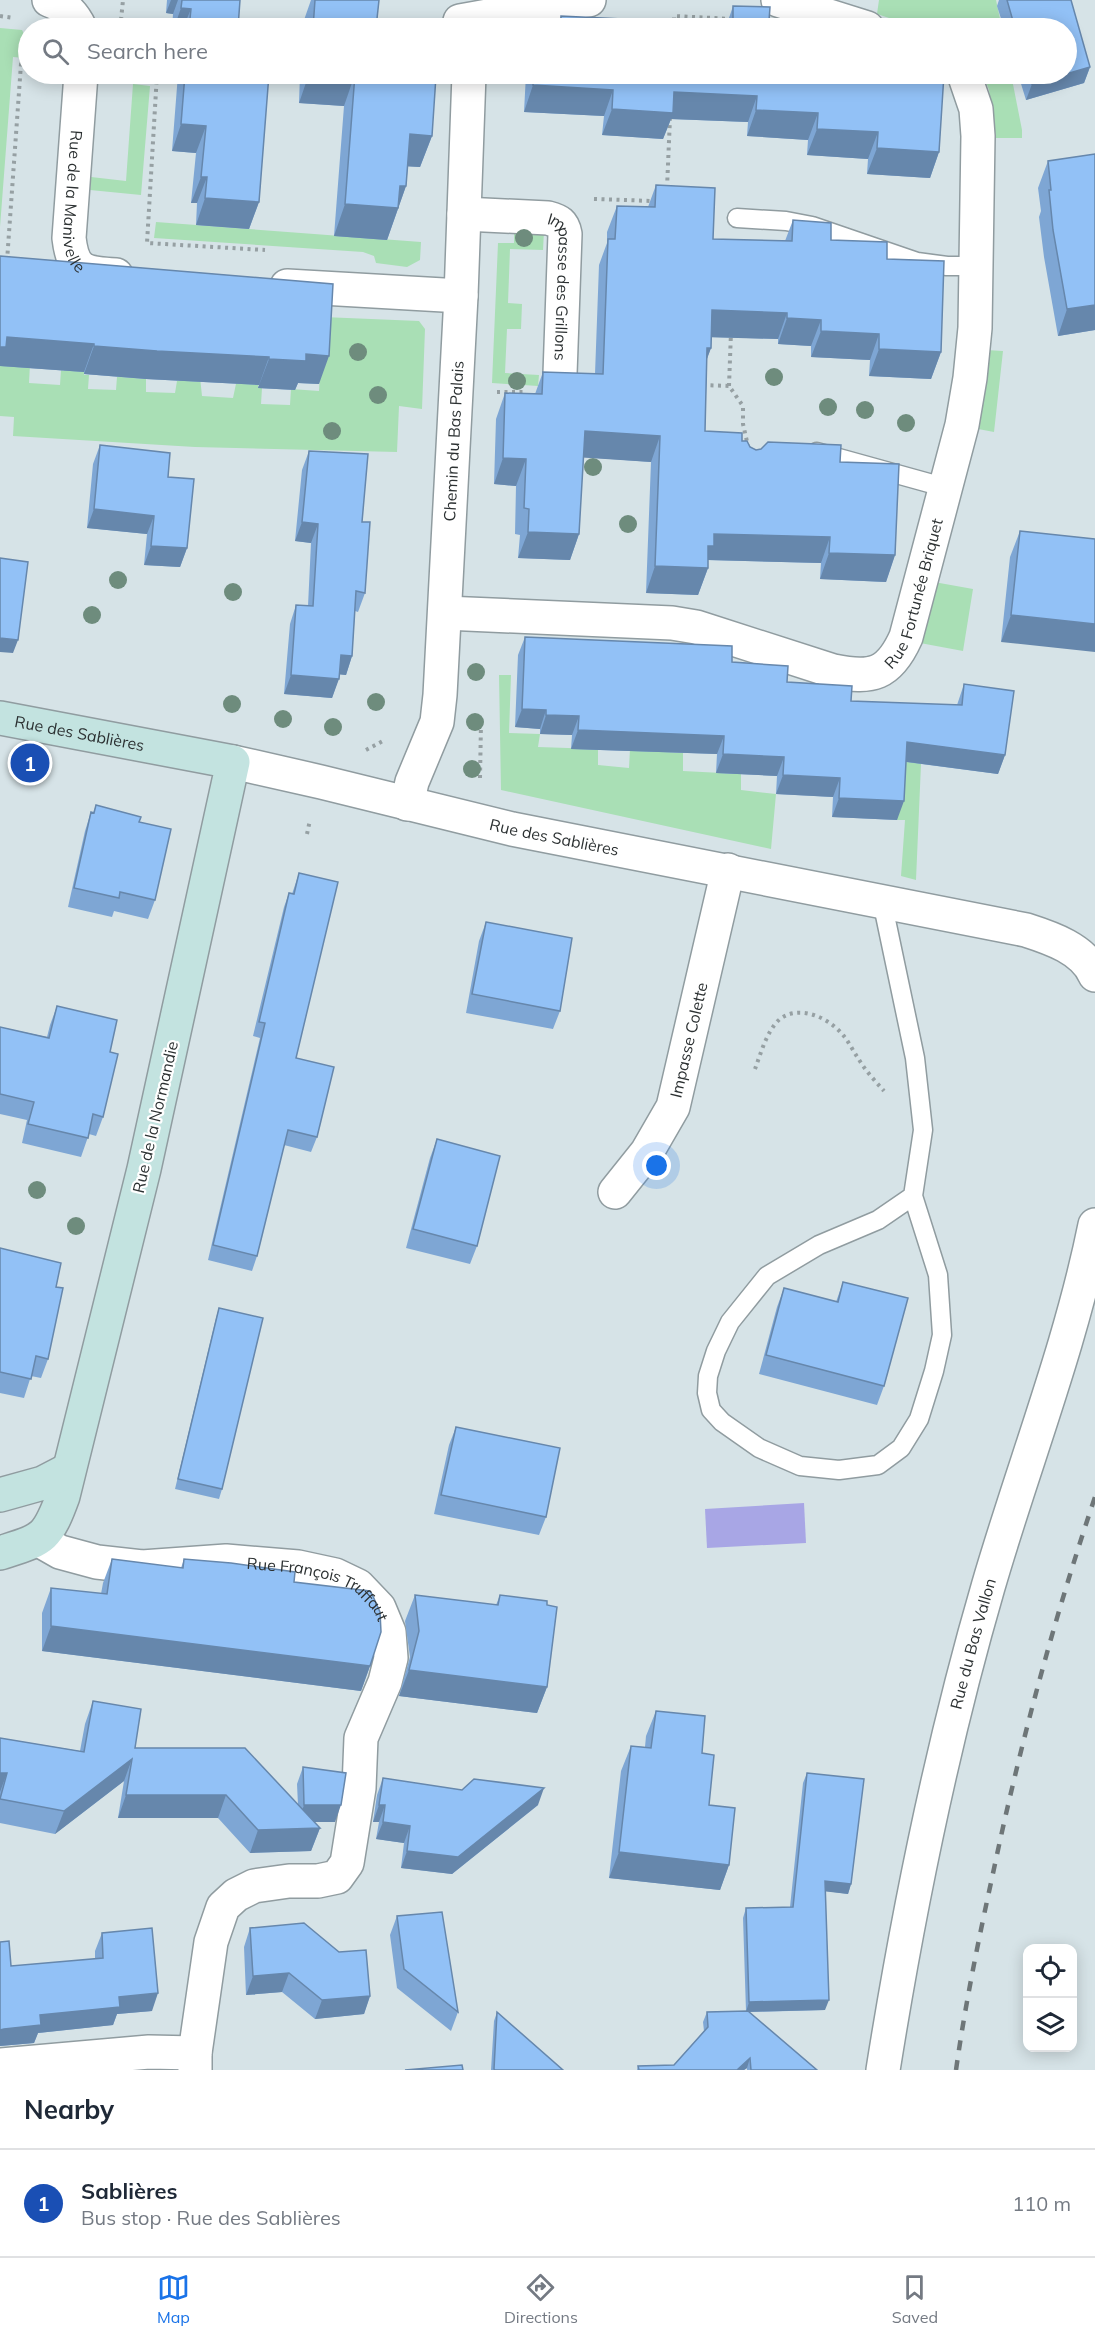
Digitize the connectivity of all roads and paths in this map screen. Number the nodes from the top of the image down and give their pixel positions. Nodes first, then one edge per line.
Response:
1 (49, 0) edge
2 (123, 0) edge
3 (589, 0) edge
4 (778, 0) edge
5 (459, 16) edge
6 (75, 18) edge
7 (121, 18) edge
8 (674, 18) edge
9 (714, 18) edge
10 (835, 18) edge
11 (20, 84) edge
12 (80, 84) edge
13 (156, 84) edge
14 (469, 84) edge
15 (967, 84) edge
16 (670, 117) edge
17 (667, 191) edge
18 (464, 214) junction
19 (737, 218) dead end
20 (266, 250) dead end
21 (975, 266) junction
22 (6, 270) edge
23 (151, 277) edge
24 (254, 284) edge
25 (461, 296) junction
26 (732, 326) edge
27 (560, 374) edge
28 (693, 384) edge
29 (729, 386) junction
30 (750, 456) joint
31 (946, 488) junction
32 (445, 613) junction
33 (0, 718) edge
34 (387, 739) dead end
35 (233, 762) junction
36 (321, 782) junction
37 (407, 804) junction
38 (307, 834) dead end
39 (728, 870) junction
40 (882, 901) junction
41 (1095, 975) edge
42 (755, 1069) dead end
43 (923, 1130) junction
44 (615, 1192) dead end
45 (913, 1196) junction
46 (1095, 1226) edge
47 (68, 1470) junction
48 (0, 1495) edge
49 (39, 1540) junction
50 (0, 1553) edge
51 (195, 2061) edge
52 (0, 2065) edge
53 (884, 2070) edge

1 - 6 street
2 - 7 path
3 - 5 street
4 - 10 street
8 - 9 path
11 - 22 path
12 - 23 street, Rue de la Manivelle
13 - 20 path
14 - 18 street, Chemin du Bas Palais
15 - 21 street, Rue Fortunée Briquet
16 - 17 path
18 - 25 street, Chemin du Bas Palais
18 - 27 street, Impasse des Grillons
19 - 21 lane
21 - 31 street, Rue Fortunée Briquet
24 - 25 street
25 - 32 street, Chemin du Bas Palais
26 - 29 path
28 - 29 path
29 - 30 path
30 - 31 lane
31 - 32 street, Rue Fortunée Briquet
32 - 37 street, Chemin du Bas Palais
33 - 35 street, Rue des Sablières
34 - 36 path
35 - 36 street, Rue des Sablières
35 - 47 street, Rue de la Normandie
36 - 37 street, Rue des Sablières
36 - 38 path
37 - 39 street, Rue des Sablières
39 - 40 street, Rue des Sablières
39 - 44 street, Impasse Colette
40 - 41 street, Rue des Sablières
40 - 43 lane
42 - 43 path
43 - 45 lane
45 - 45 lane
46 - 53 street, Rue du Bas Vallon
47 - 48 street
47 - 49 street, Rue de la Normandie
49 - 50 street
49 - 51 street, Rue François Truffaut
51 - 52 street

